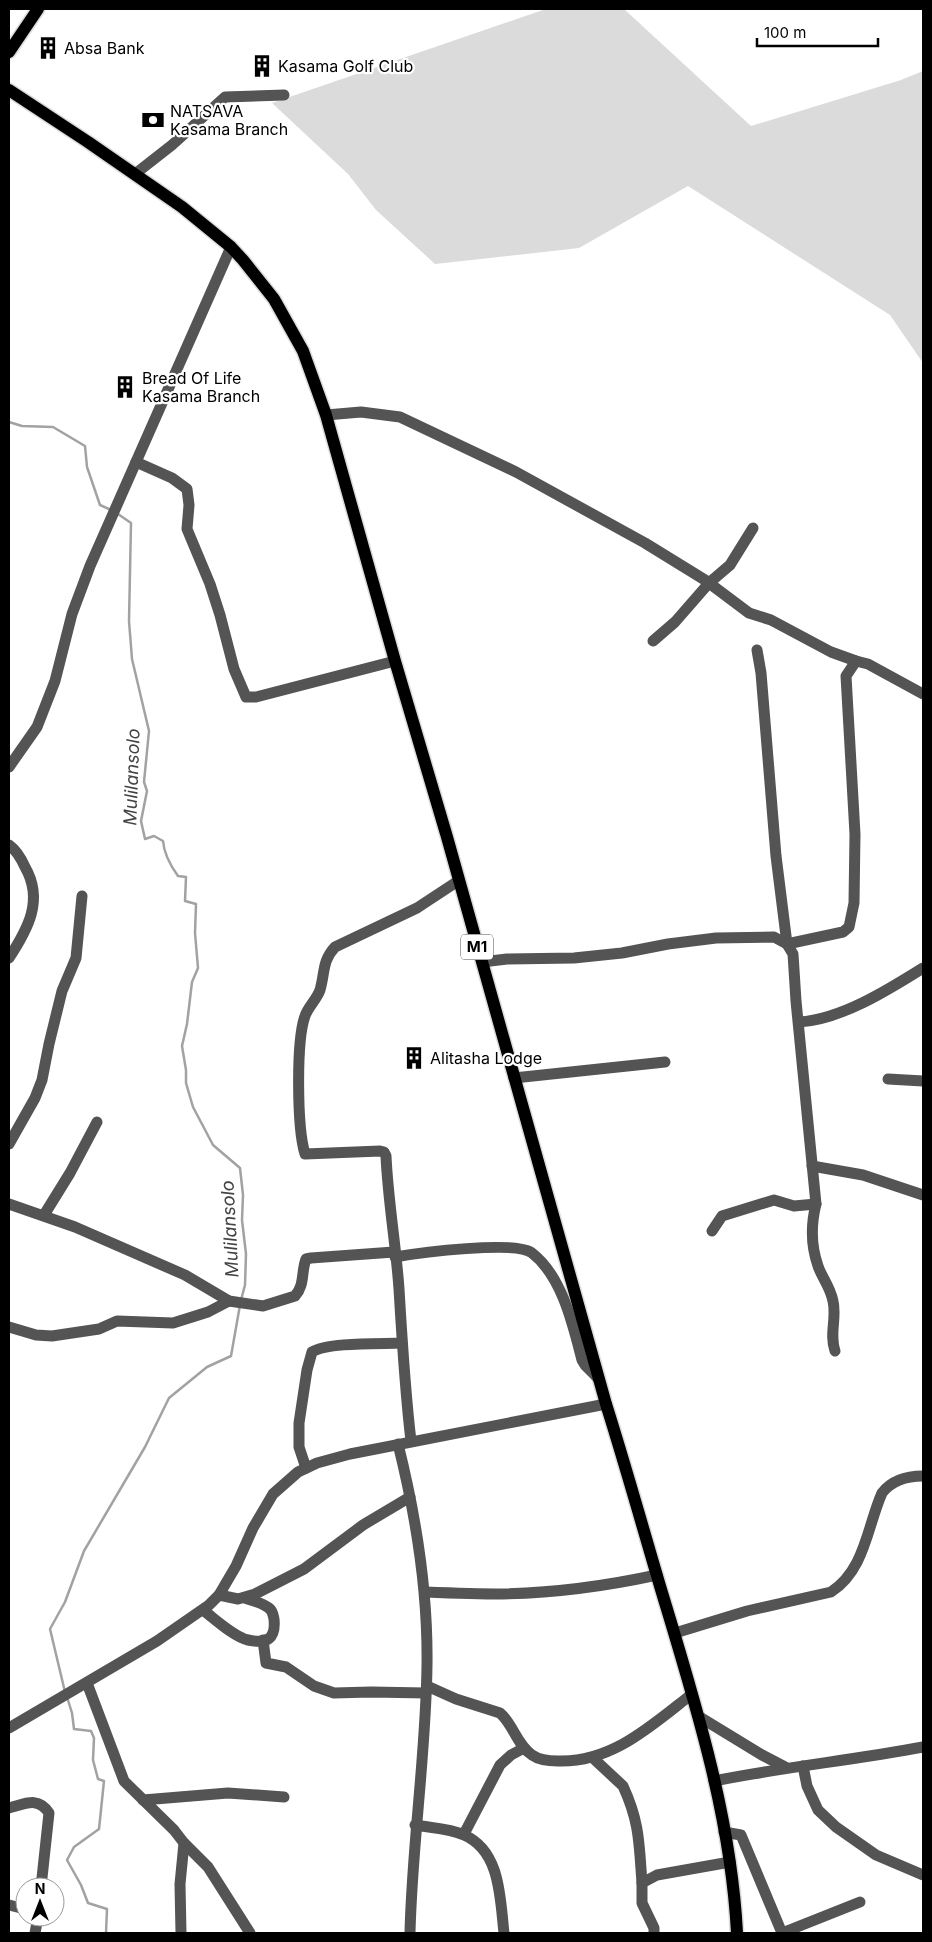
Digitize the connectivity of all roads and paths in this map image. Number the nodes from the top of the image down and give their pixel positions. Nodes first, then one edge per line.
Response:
1 (38, 9) edge
2 (9, 52) edge
3 (9, 90) edge
4 (284, 95) dead end
5 (135, 174) junction
6 (231, 246) junction
7 (326, 415) junction
8 (136, 462) junction
9 (753, 528) dead end
10 (709, 584) junction
11 (653, 641) dead end
12 (757, 650) dead end
13 (395, 661) junction
14 (856, 661) junction
15 (923, 694) edge
16 (9, 767) edge
17 (9, 845) edge
18 (458, 881) junction
19 (82, 896) dead end
20 (787, 944) junction
21 (9, 958) edge
22 (482, 962) junction
23 (923, 968) edge
24 (799, 1022) junction
25 (665, 1062) dead end
26 (514, 1078) junction
27 (888, 1079) dead end
28 (923, 1081) edge
29 (97, 1122) dead end
30 (9, 1144) edge
31 (812, 1166) junction
32 (923, 1195) edge
33 (9, 1204) edge
34 (816, 1204) junction
35 (44, 1215) junction
36 (712, 1231) dead end
37 (395, 1255) junction
38 (236, 1303) junction
39 (9, 1327) edge
40 (402, 1343) junction
41 (835, 1351) dead end
42 (599, 1379) junction
43 (606, 1404) junction
44 (411, 1442) junction
45 (398, 1444) junction
46 (923, 1466) edge
47 (306, 1468) junction
48 (918, 1476) edge
49 (410, 1497) junction
50 (657, 1575) junction
51 (425, 1592) junction
52 (219, 1594) junction
53 (245, 1598) junction
54 (203, 1610) junction
55 (675, 1633) junction
56 (263, 1640) junction
57 (87, 1683) junction
58 (427, 1690) junction
59 (692, 1694) junction
60 (698, 1716) junction
61 (9, 1728) edge
62 (923, 1747) edge
63 (524, 1748) junction
64 (593, 1758) junction
65 (803, 1766) junction
66 (786, 1767) junction
67 (714, 1780) junction
68 (284, 1797) dead end
69 (143, 1800) junction
70 (9, 1808) edge
71 (415, 1825) junction
72 (724, 1832) junction
73 (464, 1834) junction
74 (184, 1843) junction
75 (730, 1862) junction
76 (923, 1875) edge
77 (42, 1877) edge
78 (642, 1883) junction
79 (860, 1902) dead end
80 (182, 1933) edge
81 (250, 1933) edge
82 (410, 1933) edge
83 (504, 1933) edge
84 (654, 1933) edge
85 (737, 1933) edge
86 (782, 1933) edge

1 - 2 main road
3 - 5 main road, M1
4 - 5 street
5 - 6 main road, M1
6 - 7 main road, M1
6 - 8 street
7 - 10 street
7 - 13 main road, M1
8 - 13 street
8 - 16 street
9 - 10 street
10 - 11 street
10 - 14 street
12 - 20 street
13 - 18 main road, M1
14 - 15 street
14 - 20 street
17 - 21 street
18 - 22 main road, M1
18 - 37 street
19 - 30 street
20 - 22 street
20 - 24 street
22 - 26 main road, M1
23 - 24 street
24 - 31 street
25 - 26 street
26 - 42 main road, M1
27 - 28 street
29 - 35 street
31 - 32 street
31 - 34 street
33 - 35 street
34 - 36 street
34 - 41 street
35 - 38 street
37 - 38 street
37 - 40 street
37 - 42 street
38 - 39 street
40 - 44 street
40 - 47 street
42 - 43 main road, M1
43 - 44 street
43 - 50 main road, M1
44 - 45 street
45 - 47 street
45 - 49 street
46 - 48 street
47 - 52 street
48 - 55 street
49 - 51 street
49 - 53 street
50 - 51 street
50 - 55 main road, M1
51 - 58 street
52 - 53 street
52 - 54 street
53 - 56 street
54 - 56 street
54 - 57 street
55 - 59 main road, M1
56 - 58 street
57 - 61 street
57 - 69 street
58 - 63 street
58 - 71 street
59 - 60 main road, M1
59 - 64 street
60 - 66 street
60 - 67 main road, M1
62 - 65 street
63 - 64 street
63 - 73 street
64 - 78 street
65 - 66 street
65 - 76 street
66 - 67 street
67 - 72 main road, M1
68 - 69 street
69 - 74 street
70 - 77 street
71 - 73 street
71 - 82 street
72 - 75 main road, M1
72 - 86 street
73 - 83 street
74 - 80 street
74 - 81 street
75 - 78 street
75 - 85 main road, M1
78 - 84 street
79 - 86 street

